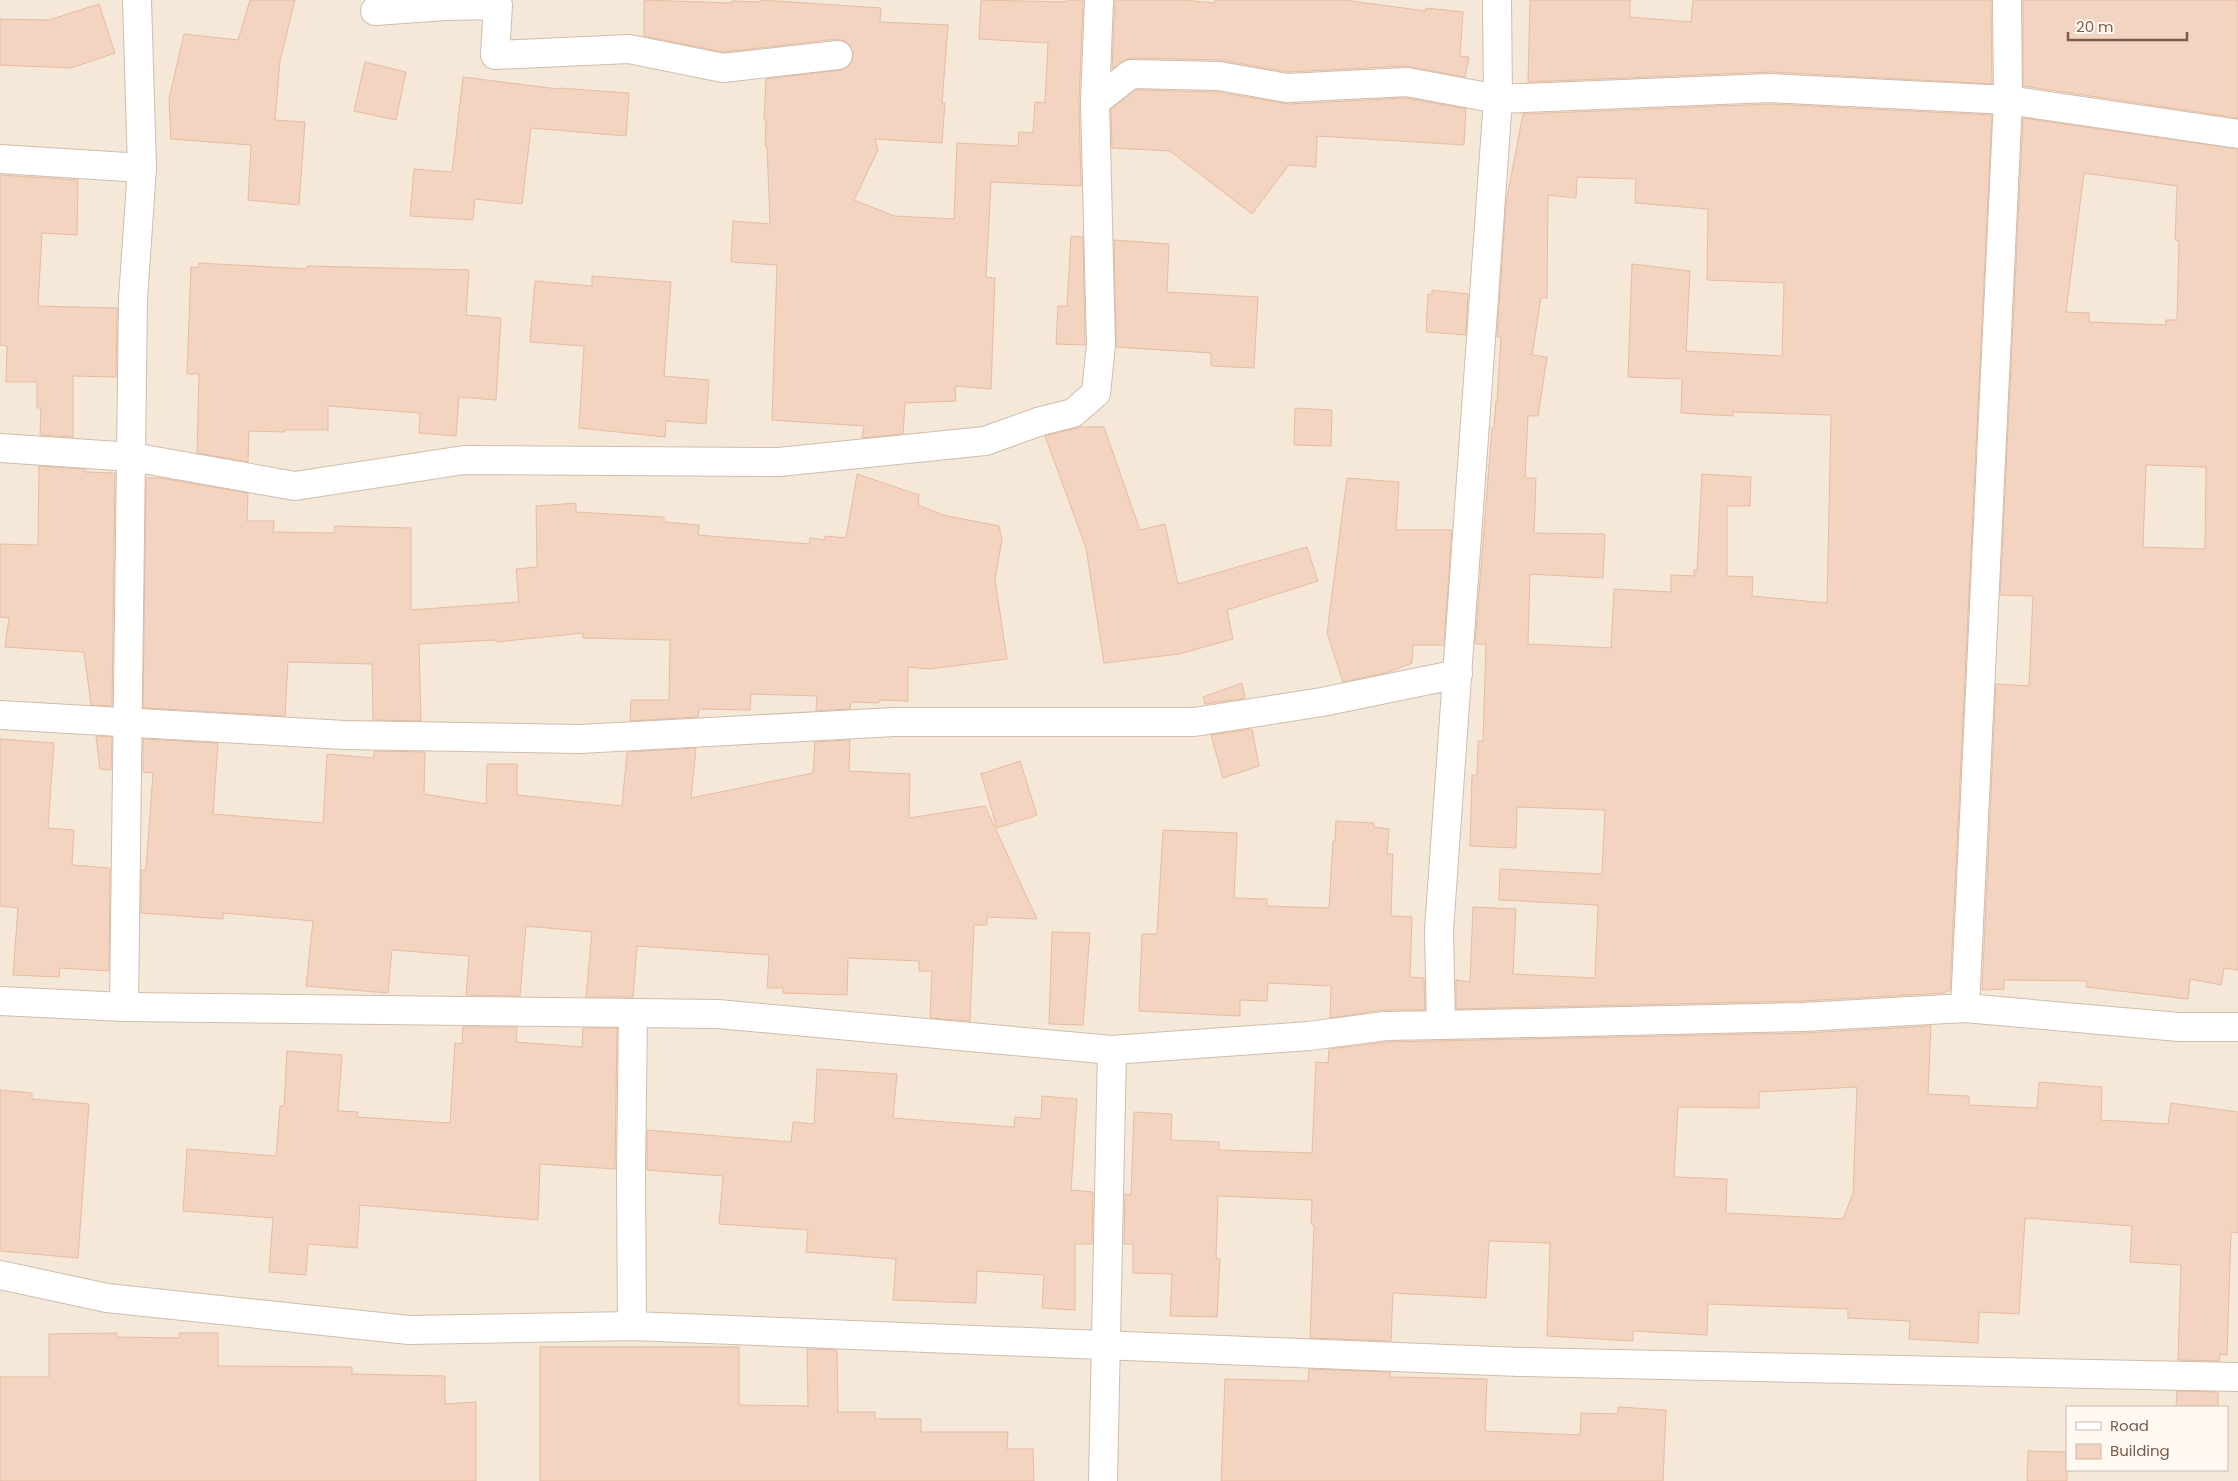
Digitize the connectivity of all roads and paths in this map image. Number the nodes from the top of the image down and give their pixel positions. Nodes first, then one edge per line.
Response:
1 (137, 0) edge
2 (1099, 0) edge
3 (1497, 0) edge
4 (2006, 0) edge
5 (498, 3) edge
6 (375, 11) dead end
7 (838, 55) dead end
8 (1498, 99) junction
9 (2008, 100) junction
10 (1095, 102) junction
11 (2238, 134) edge
12 (0, 159) edge
13 (142, 168) junction
14 (0, 448) edge
15 (132, 456) junction
16 (1458, 674) junction
17 (0, 715) edge
18 (126, 724) junction
19 (0, 1001) edge
20 (124, 1008) junction
21 (1965, 1008) junction
22 (633, 1013) junction
23 (1441, 1025) junction
24 (2238, 1026) edge
25 (1112, 1050) junction
26 (0, 1275) edge
27 (632, 1326) junction
28 (1105, 1346) junction
29 (2238, 1377) edge
30 (1103, 1481) edge

1 - 13 street
2 - 10 street
3 - 8 street
4 - 9 street
5 - 6 street
5 - 7 street
8 - 9 street
8 - 10 street
8 - 16 street
9 - 11 street
9 - 21 street
10 - 15 street
12 - 13 street
13 - 15 street
14 - 15 street
15 - 18 street
16 - 18 street
16 - 23 street
17 - 18 street
18 - 20 street
19 - 20 street
20 - 22 street
21 - 23 street
21 - 24 street
22 - 25 street
22 - 27 street
23 - 25 street
25 - 28 street
26 - 27 street
27 - 28 street
28 - 29 street
28 - 30 street

